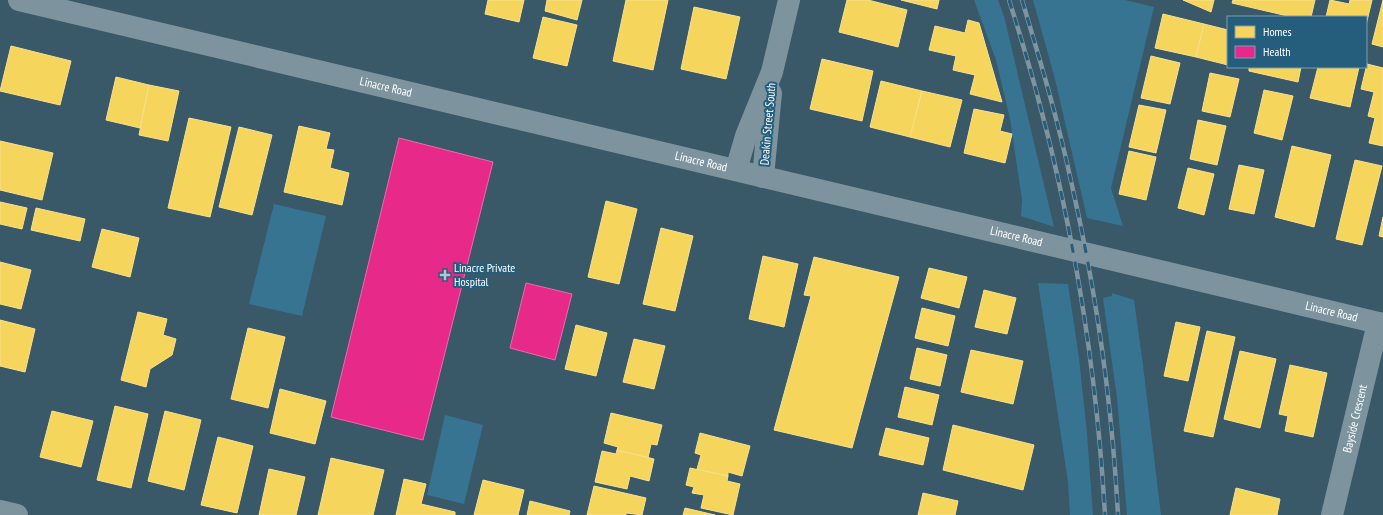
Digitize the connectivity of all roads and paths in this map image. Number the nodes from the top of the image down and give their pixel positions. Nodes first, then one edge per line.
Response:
1 (19, 0) edge
2 (789, 0) edge
3 (772, 72) junction
4 (736, 170) junction
5 (763, 177) junction
6 (1380, 324) edge
7 (0, 511) edge
8 (17, 515) edge
9 (1332, 515) edge

1 - 4 street, Linacre Road
2 - 3 street, Deakin Street South
3 - 4 street, Deakin Street South
3 - 5 street, Deakin Street South
4 - 5 street, Linacre Road
5 - 6 street, Linacre Road
6 - 9 street, Bayside Crescent
7 - 8 street

